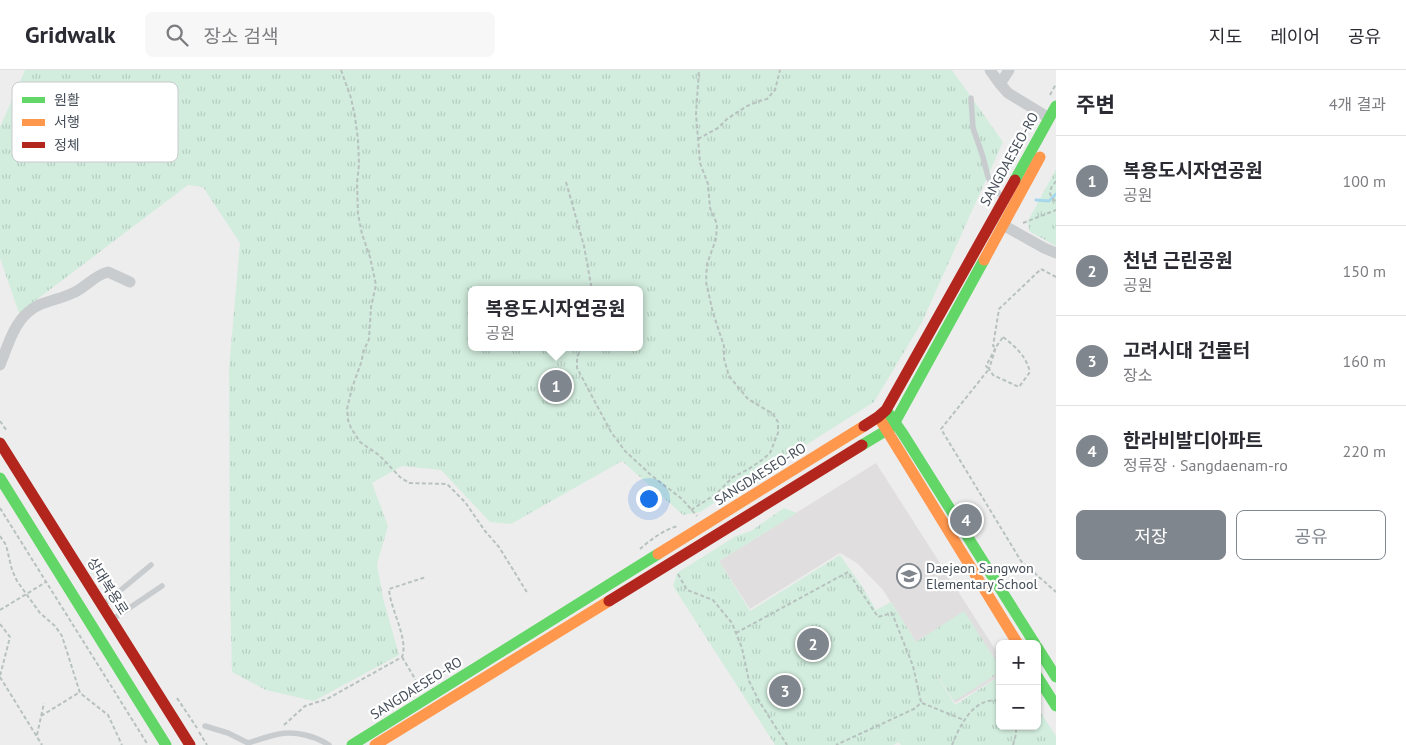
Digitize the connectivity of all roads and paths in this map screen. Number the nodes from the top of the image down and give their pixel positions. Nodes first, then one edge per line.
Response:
1 (341, 70) edge
2 (699, 70) edge
3 (780, 70) edge
4 (990, 70) edge
5 (1009, 70) edge
6 (1000, 84) junction
7 (971, 98) dead end
8 (1056, 106) edge
9 (1049, 118) junction
10 (1056, 128) edge
11 (698, 139) junction
12 (1056, 181) edge
13 (566, 182) dead end
14 (1003, 199) junction
15 (1056, 203) edge
16 (1056, 210) edge
17 (1023, 223) dead end
18 (1003, 225) junction
19 (1056, 253) edge
20 (1056, 277) edge
21 (130, 282) dead end
22 (591, 286) edge
23 (996, 347) junction
24 (580, 351) edge
25 (0, 365) edge
26 (989, 368) junction
27 (882, 414) junction
28 (895, 422) junction
29 (887, 430) junction
30 (0, 443) edge
31 (0, 478) edge
32 (0, 508) edge
33 (0, 536) edge
34 (152, 565) dead end
35 (677, 574) dead end
36 (426, 578) dead end
37 (46, 582) junction
38 (162, 586) dead end
39 (1056, 592) edge
40 (26, 594) junction
41 (528, 594) dead end
42 (102, 605) junction
43 (0, 610) edge
44 (112, 620) junction
45 (0, 624) edge
46 (736, 633) junction
47 (1016, 640) edge
48 (1033, 640) edge
49 (1041, 653) edge
50 (402, 657) junction
51 (0, 676) edge
52 (1056, 676) edge
53 (1041, 682) edge
54 (80, 692) junction
55 (428, 698) junction
56 (996, 700) edge
57 (921, 702) junction
58 (44, 703) dead end
59 (1056, 706) edge
60 (41, 716) junction
61 (964, 720) junction
62 (205, 726) dead end
63 (1016, 730) edge
64 (280, 734) junction
65 (37, 736) junction
66 (42, 745) edge
67 (122, 745) edge
68 (148, 745) edge
69 (166, 745) edge
70 (190, 745) edge
71 (328, 745) edge
72 (352, 745) edge
73 (375, 745) edge
74 (787, 745) edge
75 (836, 745) edge
76 (952, 745) edge
77 (1013, 745) edge

1 - 41 path
2 - 11 path
3 - 11 path
4 - 6 street
5 - 6 street
6 - 9 street
7 - 14 lane
8 - 9 street, SANGDAESEO-RO
9 - 14 street, SANGDAESEO-RO
10 - 18 street, SANGDAESEO-RO
11 - 24 path
12 - 15 path
13 - 22 path
14 - 27 street, SANGDAESEO-RO
16 - 17 path
18 - 19 street
18 - 28 street, SANGDAESEO-RO
20 - 23 path
21 - 25 street
23 - 26 path
23 - 26 path
26 - 39 path
27 - 28 street
27 - 29 street
27 - 55 street, SANGDAESEO-RO
28 - 29 street, SANGDAESEO-RO
28 - 48 street
29 - 47 street
29 - 73 street, SANGDAESEO-RO
30 - 42 street, 상대복용로
31 - 69 street
32 - 37 path
33 - 40 path
34 - 42 lane
35 - 46 path
36 - 50 path
37 - 40 path
37 - 68 path
38 - 44 lane
40 - 43 path
40 - 54 path
42 - 44 street, 상대복용로
44 - 70 street, 상대복용로
45 - 51 path
46 - 57 path
46 - 74 path
49 - 52 street
50 - 55 path
50 - 64 path
51 - 65 path
53 - 59 street
54 - 60 path
54 - 67 path
55 - 72 street, SANGDAESEO-RO
56 - 61 path
57 - 61 path
57 - 75 path
58 - 60 path
60 - 65 path
61 - 76 path
62 - 64 lane
63 - 77 path
64 - 71 lane
65 - 66 path

